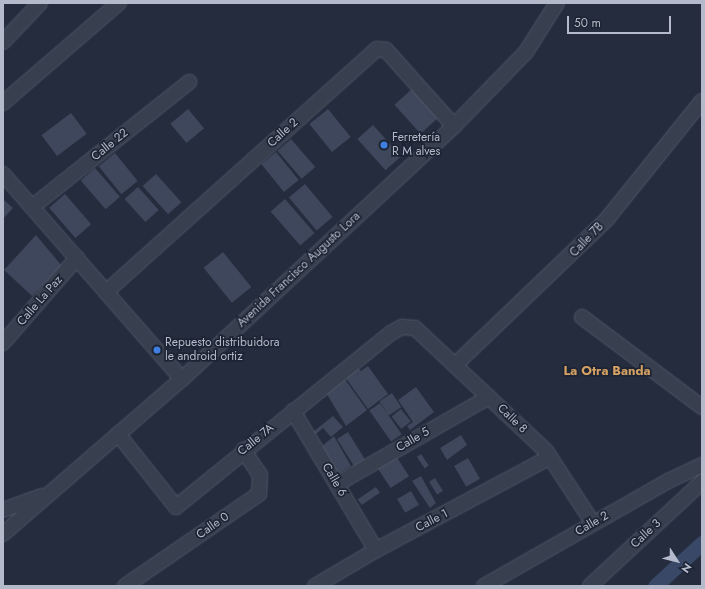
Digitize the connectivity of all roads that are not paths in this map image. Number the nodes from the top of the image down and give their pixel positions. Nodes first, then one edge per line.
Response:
1 (40, 3) edge
2 (119, 3) edge
3 (557, 3) edge
4 (3, 42) edge
5 (189, 82) dead end
6 (702, 101) edge
7 (3, 103) edge
8 (454, 126) junction
9 (3, 174) edge
10 (32, 207) junction
11 (77, 258) junction
12 (106, 292) junction
13 (582, 317) dead end
14 (415, 328) joint
15 (3, 343) edge
16 (456, 364) junction
17 (182, 379) junction
18 (488, 397) junction
19 (702, 407) edge
20 (293, 411) junction
21 (118, 434) junction
22 (243, 450) junction
23 (550, 457) junction
24 (702, 465) edge
25 (702, 482) edge
26 (337, 484) junction
27 (48, 494) junction
28 (3, 510) edge
29 (593, 522) junction
30 (3, 534) edge
31 (376, 550) junction
32 (125, 586) edge
33 (315, 586) edge
34 (484, 586) edge
35 (590, 586) edge

1 - 4 street
2 - 7 street
3 - 8 street, Avenida Francisco Augusto Lora
5 - 10 street, Calle 22
6 - 16 street, Calle 7B
8 - 12 street, Calle 2
8 - 17 street, Avenida Francisco Augusto Lora
9 - 10 street
10 - 11 street
11 - 12 street
11 - 15 street, Calle La Paz
12 - 17 street
13 - 19 street
14 - 16 street, Calle 8
14 - 20 street, Calle 7A
16 - 18 street, Calle 8
17 - 21 street, Avenida Francisco Augusto Lora
18 - 23 street, Calle 8
18 - 26 street, Calle 5
20 - 22 street, Calle 7A
20 - 26 street, Calle 6
21 - 22 street, Calle 7A
21 - 27 street, Avenida Francisco Augusto Lora
22 - 32 street, Calle 0
23 - 29 street, Calle 8
23 - 31 street, Calle 1
24 - 29 street, Calle 2
25 - 35 street, Calle 3
26 - 31 street, Calle 6
27 - 28 street
27 - 30 street, Avenida Francisco Augusto Lora
29 - 34 street, Calle 2
31 - 33 street, Calle 1

